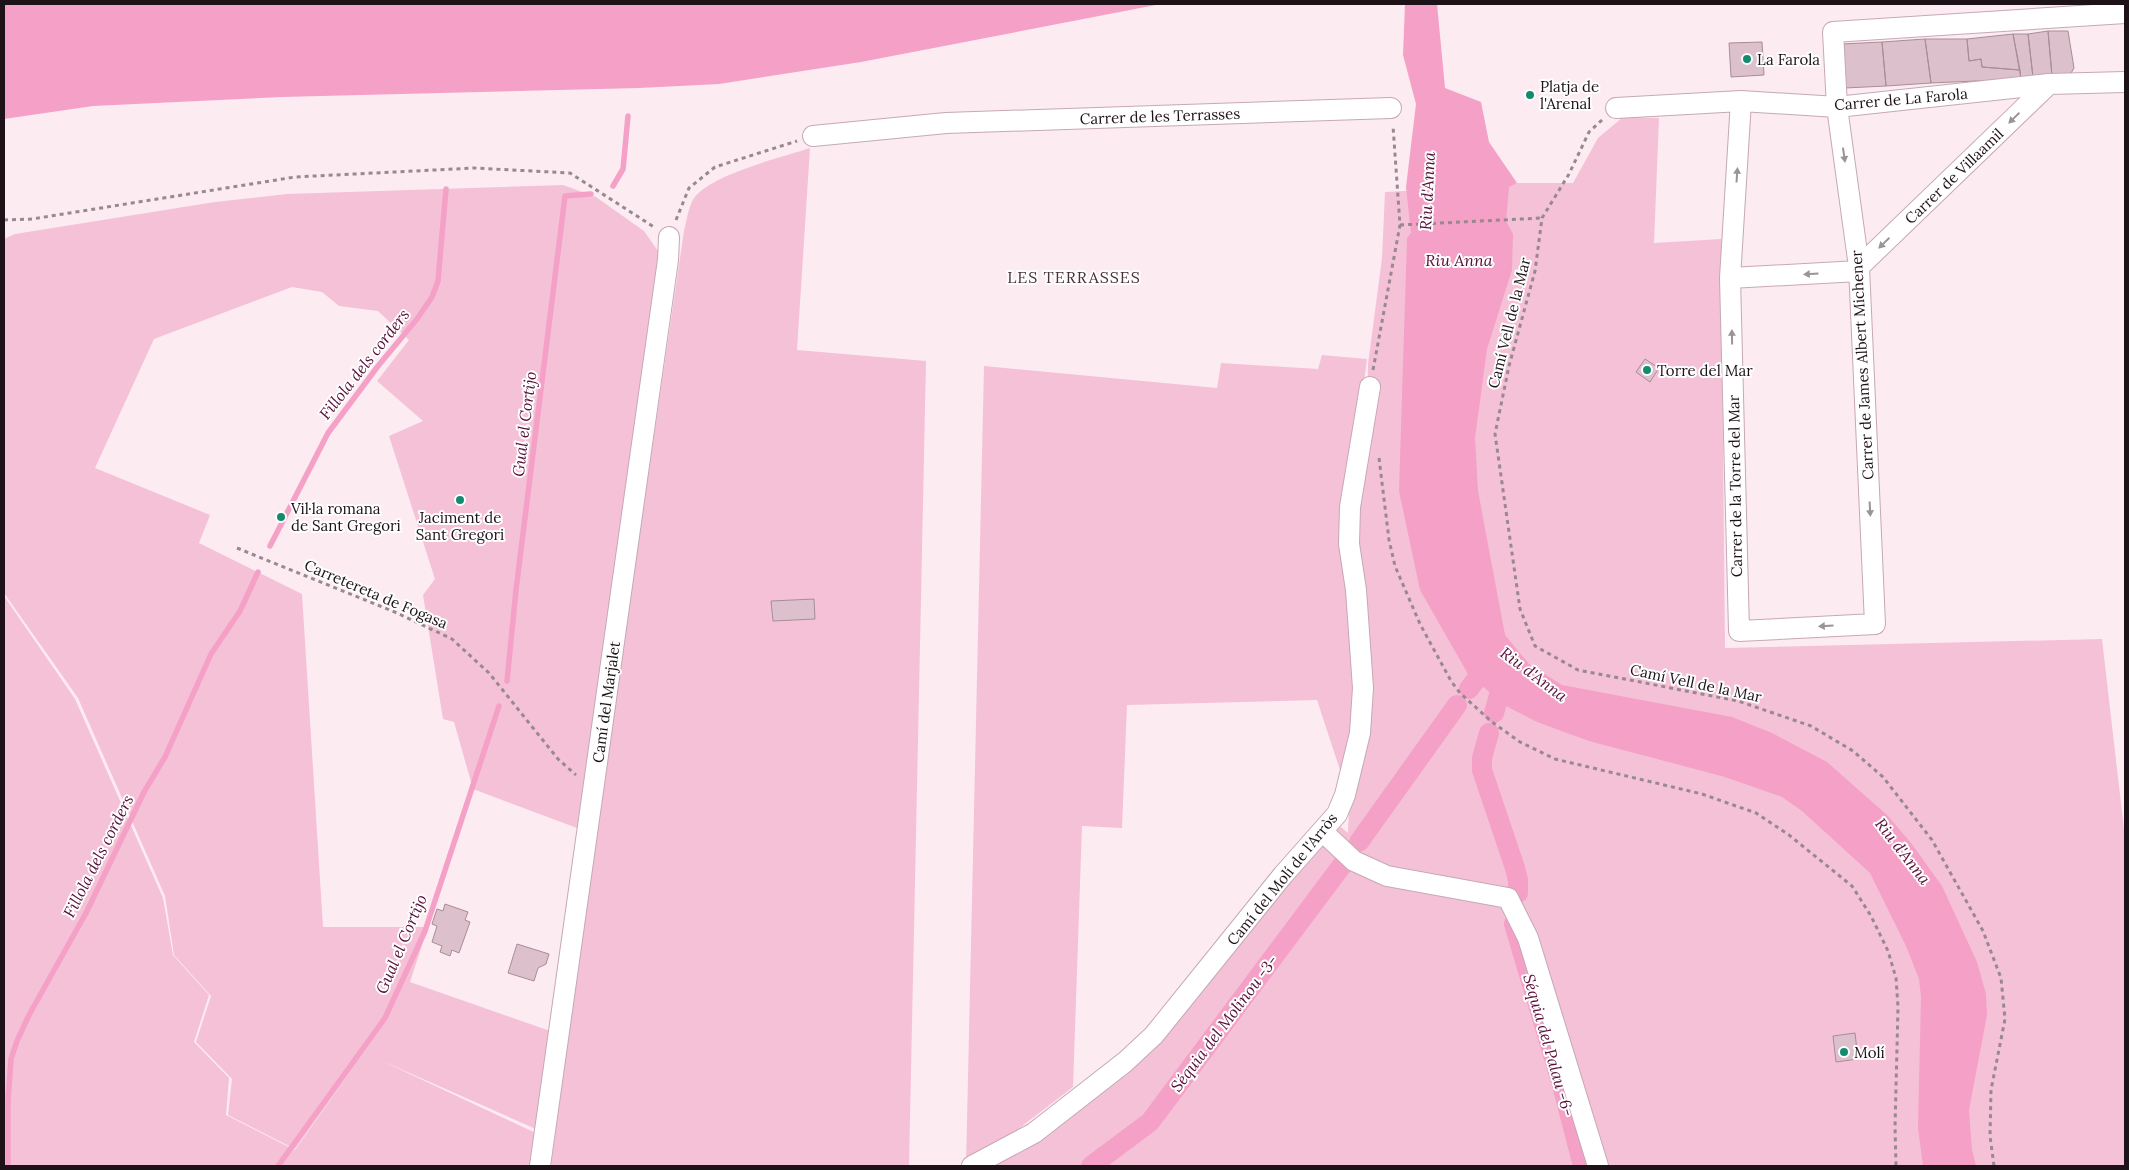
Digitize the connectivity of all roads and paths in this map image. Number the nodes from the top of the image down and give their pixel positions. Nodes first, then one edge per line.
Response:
1 (2125, 13) edge
2 (2125, 82) edge
3 (2049, 84) junction
4 (1741, 101) junction
5 (1837, 107) junction
6 (1391, 108) joint
7 (1616, 108) joint
8 (813, 136) joint
9 (1542, 218) junction
10 (4, 220) edge
11 (1400, 225) junction
12 (669, 237) junction
13 (1859, 269) junction
14 (1730, 278) junction
15 (1370, 387) joint
16 (1378, 454) dead end
17 (238, 548) dead end
18 (1739, 631) joint
19 (594, 790) junction
20 (1322, 832) junction
21 (540, 1166) edge
22 (972, 1166) edge
23 (1598, 1166) edge
24 (1896, 1166) edge
25 (1994, 1166) edge

1 - 5 street, Carrer de James Albert Michener
2 - 3 street, Carrer de La Farola
3 - 5 street, Carrer de La Farola
3 -> 13 street, Carrer de Villaamil
4 - 5 street, Carrer de La Farola
4 - 7 street, Carrer de La Farola
14 -> 4 street, Carrer de la Torre del Mar
5 -> 13 street, Carrer de James Albert Michener
6 - 8 street, Carrer de les Terrasses
6 - 11 path
7 - 9 path
8 - 12 path
9 - 11 path
9 - 25 path, Camí Vell de la Mar
10 - 12 path
11 - 15 path
12 - 19 street, Camí del Marjalet
13 -> 14 street
13 -> 18 street, Carrer de James Albert Michener
18 -> 14 street, Carrer de la Torre del Mar
15 - 20 street, Camí del Molí de l'Arròs
16 - 24 path
17 - 19 path, Carretereta de Fogasa
19 - 21 street, Camí del Marjalet
20 - 22 street, Camí del Molí de l'Arròs
20 - 23 street

